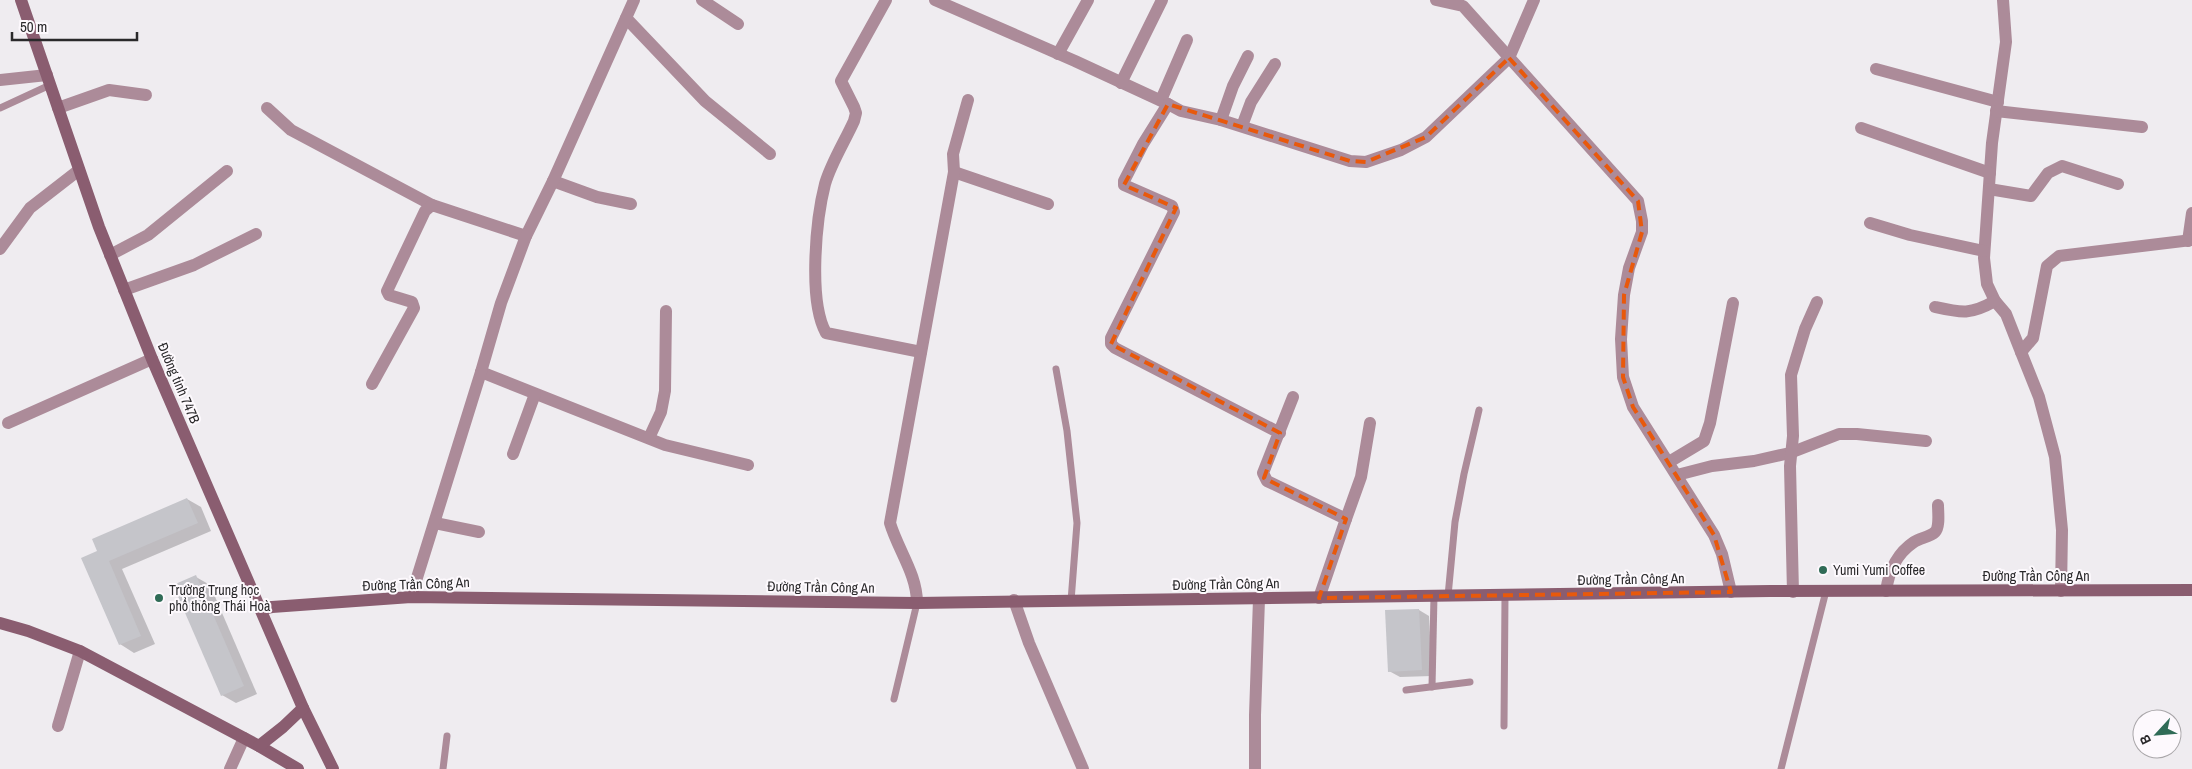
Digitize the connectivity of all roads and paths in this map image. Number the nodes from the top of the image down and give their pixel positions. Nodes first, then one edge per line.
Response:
1 (21, 0) edge
2 (634, 0) edge
3 (702, 0) edge
4 (886, 0) edge
5 (935, 0) edge
6 (1088, 0) edge
7 (1162, 0) edge
8 (1436, 0) edge
9 (1534, 0) edge
10 (2004, 0) edge
11 (626, 18) junction
12 (738, 24) dead end
13 (1187, 40) dead end
14 (1058, 54) junction
15 (1248, 56) dead end
16 (1510, 58) junction
17 (1275, 64) dead end
18 (1876, 69) dead end
19 (0, 80) edge
20 (49, 80) junction
21 (1121, 83) junction
22 (146, 96) dead end
23 (968, 100) dead end
24 (1164, 102) junction
25 (1997, 106) junction
26 (0, 108) edge
27 (58, 108) junction
28 (268, 108) dead end
29 (1221, 120) junction
30 (1242, 126) junction
31 (2142, 127) dead end
32 (1861, 128) dead end
33 (770, 154) dead end
34 (79, 170) junction
35 (227, 171) dead end
36 (954, 172) junction
37 (1990, 173) junction
38 (553, 181) junction
39 (2118, 184) dead end
40 (1989, 189) junction
41 (631, 204) dead end
42 (1048, 204) dead end
43 (432, 205) junction
44 (2192, 213) edge
45 (1870, 223) dead end
46 (256, 234) dead end
47 (526, 236) junction
48 (2190, 241) edge
49 (0, 249) edge
50 (1984, 252) junction
51 (110, 255) junction
52 (124, 290) junction
53 (1995, 301) junction
54 (1817, 302) dead end
55 (1733, 303) dead end
56 (1935, 307) dead end
57 (666, 311) dead end
58 (921, 352) junction
59 (2021, 352) junction
60 (152, 359) junction
61 (1056, 369) dead end
62 (481, 372) junction
63 (372, 384) dead end
64 (535, 394) junction
65 (1294, 397) dead end
66 (1479, 410) dead end
67 (8, 423) dead end
68 (1370, 424) dead end
69 (1280, 433) junction
70 (649, 438) junction
71 (1926, 441) dead end
72 (1790, 453) junction
73 (513, 454) dead end
74 (1670, 462) junction
75 (748, 465) dead end
76 (1677, 475) junction
77 (1938, 505) dead end
78 (1346, 519) junction
79 (436, 523) junction
80 (479, 532) dead end
81 (2192, 590) edge
82 (1826, 591) junction
83 (1886, 591) junction
84 (2062, 591) junction
85 (1731, 592) junction
86 (1793, 592) junction
87 (1434, 596) junction
88 (1448, 596) junction
89 (1505, 596) junction
90 (412, 597) junction
91 (1319, 598) junction
92 (1259, 599) junction
93 (1014, 600) junction
94 (1071, 601) junction
95 (917, 603) junction
96 (261, 609) junction
97 (0, 623) edge
98 (80, 651) junction
99 (1470, 682) dead end
100 (1432, 687) junction
101 (1406, 690) dead end
102 (894, 699) dead end
103 (303, 708) junction
104 (58, 726) dead end
105 (1504, 726) dead end
106 (447, 736) dead end
107 (244, 738) junction
108 (258, 746) junction
109 (230, 769) edge
110 (298, 769) edge
111 (332, 769) edge
112 (443, 769) edge
113 (1084, 769) edge
114 (1255, 769) edge
115 (1781, 769) edge

1 - 20 main road, Đường tỉnh 747B
2 - 11 street
3 - 12 street
4 - 58 street
5 - 14 street
6 - 14 street
7 - 21 street
8 - 16 street
9 - 16 street
10 - 25 street
11 - 33 street
11 - 38 street
13 - 24 street
14 - 21 street
15 - 29 street
16 - 30 street
16 - 74 street
17 - 30 street
18 - 25 street
19 - 20 street
20 - 26 lane
20 - 27 main road, Đường tỉnh 747B
21 - 24 street
22 - 27 street
23 - 36 street
24 - 29 street
24 - 69 street
25 - 31 street
25 - 37 street
27 - 34 main road, Đường tỉnh 747B
28 - 43 street
29 - 30 street
32 - 37 street
34 - 49 street
34 - 51 main road, Đường tỉnh 747B
35 - 51 street
36 - 42 street
36 - 58 street
37 - 40 street
38 - 41 street
38 - 47 street
39 - 40 street
40 - 50 street
43 - 47 street
43 - 63 street
44 - 48 street
45 - 50 street
46 - 52 street
47 - 62 street
48 - 59 street
50 - 53 street
51 - 52 main road, Đường tỉnh 747B
52 - 60 main road, Đường tỉnh 747B
53 - 56 street
53 - 59 street
54 - 72 street
55 - 74 street
57 - 70 street
58 - 95 street
59 - 84 street
60 - 67 street
60 - 96 main road, Đường tỉnh 747B
61 - 94 lane
62 - 64 street
62 - 79 street
64 - 70 street
64 - 73 street
65 - 69 street
66 - 88 lane
68 - 78 street
69 - 78 street
70 - 75 street
71 - 72 street
72 - 76 street
72 - 86 street
74 - 76 street
76 - 85 street
77 - 83 street
78 - 91 street
79 - 80 street
79 - 90 street
81 - 84 main road, Đường Trần Công An
82 - 83 main road, Đường Trần Công An
82 - 86 main road, Đường Trần Công An
82 - 115 lane
83 - 84 main road, Đường Trần Công An
85 - 86 main road, Đường Trần Công An
85 - 89 main road, Đường Trần Công An
87 - 88 main road, Đường Trần Công An
87 - 91 main road, Đường Trần Công An
87 - 100 lane
88 - 89 main road, Đường Trần Công An
89 - 105 lane
90 - 95 main road, Đường Trần Công An
90 - 96 main road, Đường Trần Công An
91 - 92 main road, Đường Trần Công An
92 - 94 main road, Đường Trần Công An
92 - 114 street
93 - 94 main road, Đường Trần Công An
93 - 95 main road, Đường Trần Công An
93 - 113 street
95 - 102 lane
96 - 103 main road, Đường tỉnh 747B
97 - 98 main road
98 - 104 street
98 - 107 main road
99 - 100 lane
100 - 101 lane
103 - 108 main road
103 - 111 main road, Đường tỉnh 747B
106 - 112 lane
107 - 108 main road
107 - 109 street
108 - 110 main road

